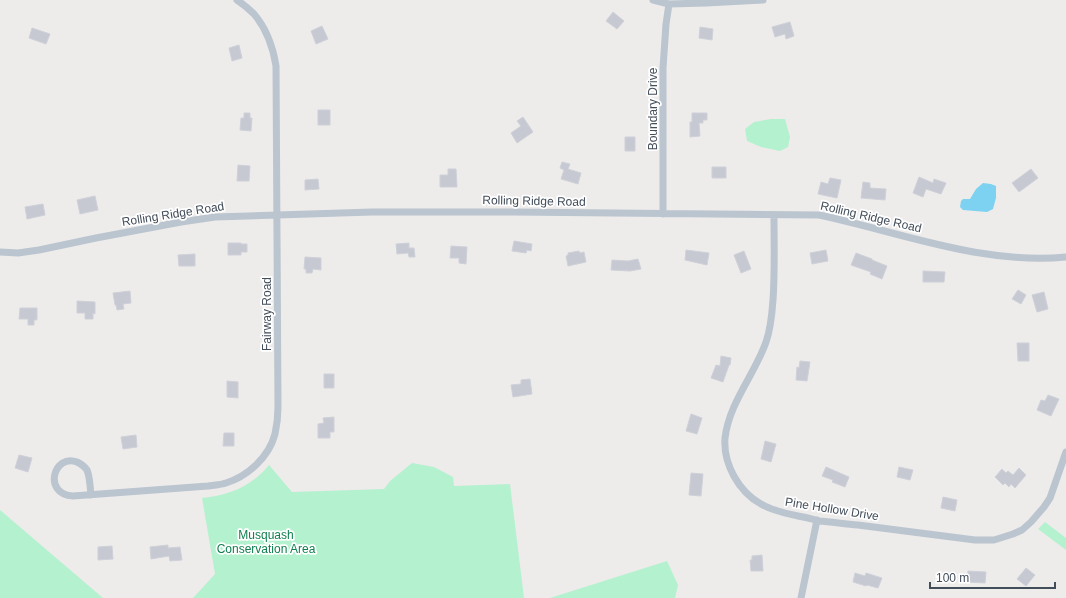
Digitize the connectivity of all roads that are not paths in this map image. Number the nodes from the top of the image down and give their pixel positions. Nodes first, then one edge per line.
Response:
1 (237, 0) edge
2 (653, 0) edge
3 (763, 0) edge
4 (669, 4) junction
5 (663, 214) junction
6 (774, 215) junction
7 (277, 216) junction
8 (0, 252) edge
9 (1066, 257) edge
10 (1066, 452) edge
11 (91, 495) junction
12 (817, 520) junction
13 (801, 598) edge

1 - 7 street, Fairway Road
2 - 4 street
3 - 4 street
4 - 5 street, Boundary Drive
5 - 6 street, Rolling Ridge Road
5 - 7 street, Rolling Ridge Road
6 - 9 street, Rolling Ridge Road
6 - 12 street, Pine Hollow Drive
7 - 8 street, Rolling Ridge Road
7 - 11 street, Fairway Road
10 - 12 street, Pine Hollow Drive
11 - 11 street, Fairway Road
12 - 13 street

